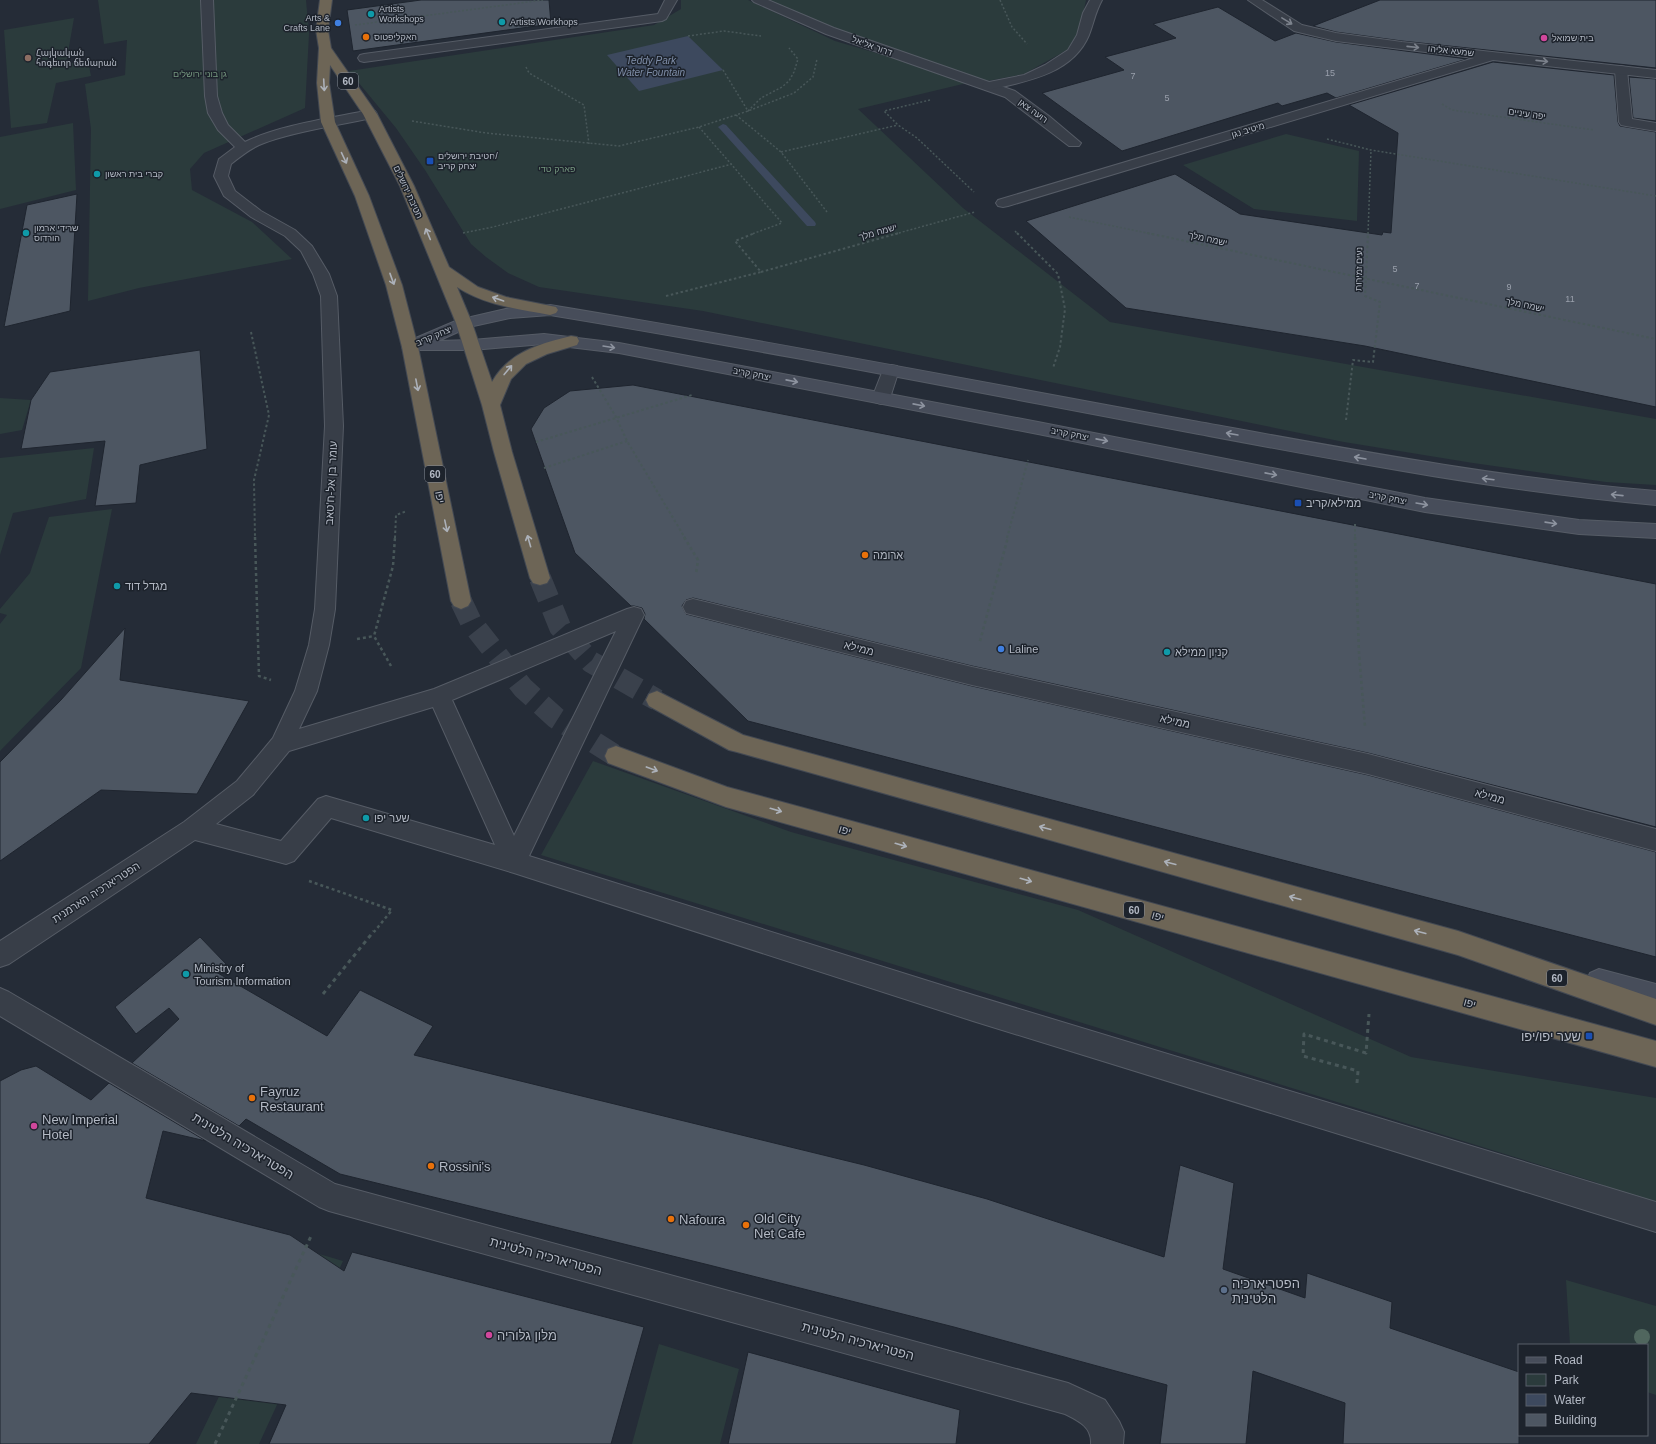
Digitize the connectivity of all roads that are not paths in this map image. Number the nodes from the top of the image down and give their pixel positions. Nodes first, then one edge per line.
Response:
1 (208, 0) edge
2 (326, 0) edge
3 (671, 0) edge
4 (758, 0) edge
5 (1096, 0) edge
6 (1254, 0) edge
7 (325, 48) junction
8 (1493, 56) junction
9 (364, 58) dead end
10 (1620, 70) junction
11 (1656, 74) edge
12 (988, 86) junction
13 (370, 114) junction
14 (328, 122) junction
15 (1656, 126) edge
16 (1074, 143) dead end
17 (243, 148) junction
18 (1003, 204) road end
19 (442, 270) junction
20 (550, 310) junction
21 (464, 323) junction
22 (571, 341) junction
23 (472, 345) junction
24 (410, 347) junction
25 (891, 370) junction
26 (881, 398) junction
27 (491, 405) junction
28 (1656, 498) edge
29 (1656, 531) edge
30 (540, 578) tunnel mouth
31 (461, 601) tunnel mouth
32 (693, 607) road end
33 (439, 696) junction
34 (657, 700) tunnel mouth
35 (281, 744) junction
36 (616, 756) tunnel mouth
37 (192, 829) junction
38 (1656, 840) edge
39 (514, 862) junction
40 (1458, 943) junction
41 (0, 955) edge
42 (1656, 997) edge
43 (0, 1001) edge
44 (1656, 1012) edge
45 (1656, 1054) edge
46 (1656, 1217) edge
47 (1107, 1444) edge

1 - 17 street
2 - 7 highway, חטיבת ירושלים / 60
3 - 9 street
4 - 12 street, דרור אליאל
5 - 12 street
6 -> 8 street, שמעא אליהו
7 - 13 highway, חטיבת ירושלים / 60
7 -> 14 highway, חטיבת ירושלים / 60
8 -> 10 street, שמעא אליהו
8 - 18 street, מיטיב נגן
10 - 11 street, שמעא אליהו
10 - 15 street
12 - 16 street, רועה צאן
13 - 14 street, עומר בן אל-ח'טאב
19 -> 13 highway, חטיבת ירושלים / 60
14 - 17 street, עומר בן אל-ח'טאב
14 -> 24 highway, חטיבת ירושלים / 60
17 - 35 street, עומר בן אל-ח'טאב
20 -> 19 highway
19 - 21 highway, חטיבת ירושלים / 60
20 - 21 street, יצחק קריב
20 - 25 street, יצחק קריב
21 - 23 highway, חטיבת ירושלים / 60
21 - 24 street, יצחק קריב
22 - 23 street, יצחק קריב
22 -> 26 street, יצחק קריב
27 -> 22 highway
23 - 24 street, יצחק קריב
23 - 27 highway, 60
24 -> 31 highway, יפו / 60
25 - 26 street
28 -> 25 street, יצחק קריב
26 -> 29 street, יצחק קריב
30 -> 27 highway, 60
32 - 38 street, ממילא
33 - 35 street
33 - 39 street
33 - 39 street
40 -> 34 highway, 60
35 - 37 street, עומר בן אל-ח'טאב
36 -> 45 highway, יפו / 60
37 - 39 street
37 - 41 street, הפטריארכיה הארמנית
39 - 46 street
40 - 42 street
40 - 44 highway, 60
43 - 47 street, הפטריארכיה הלטינית

